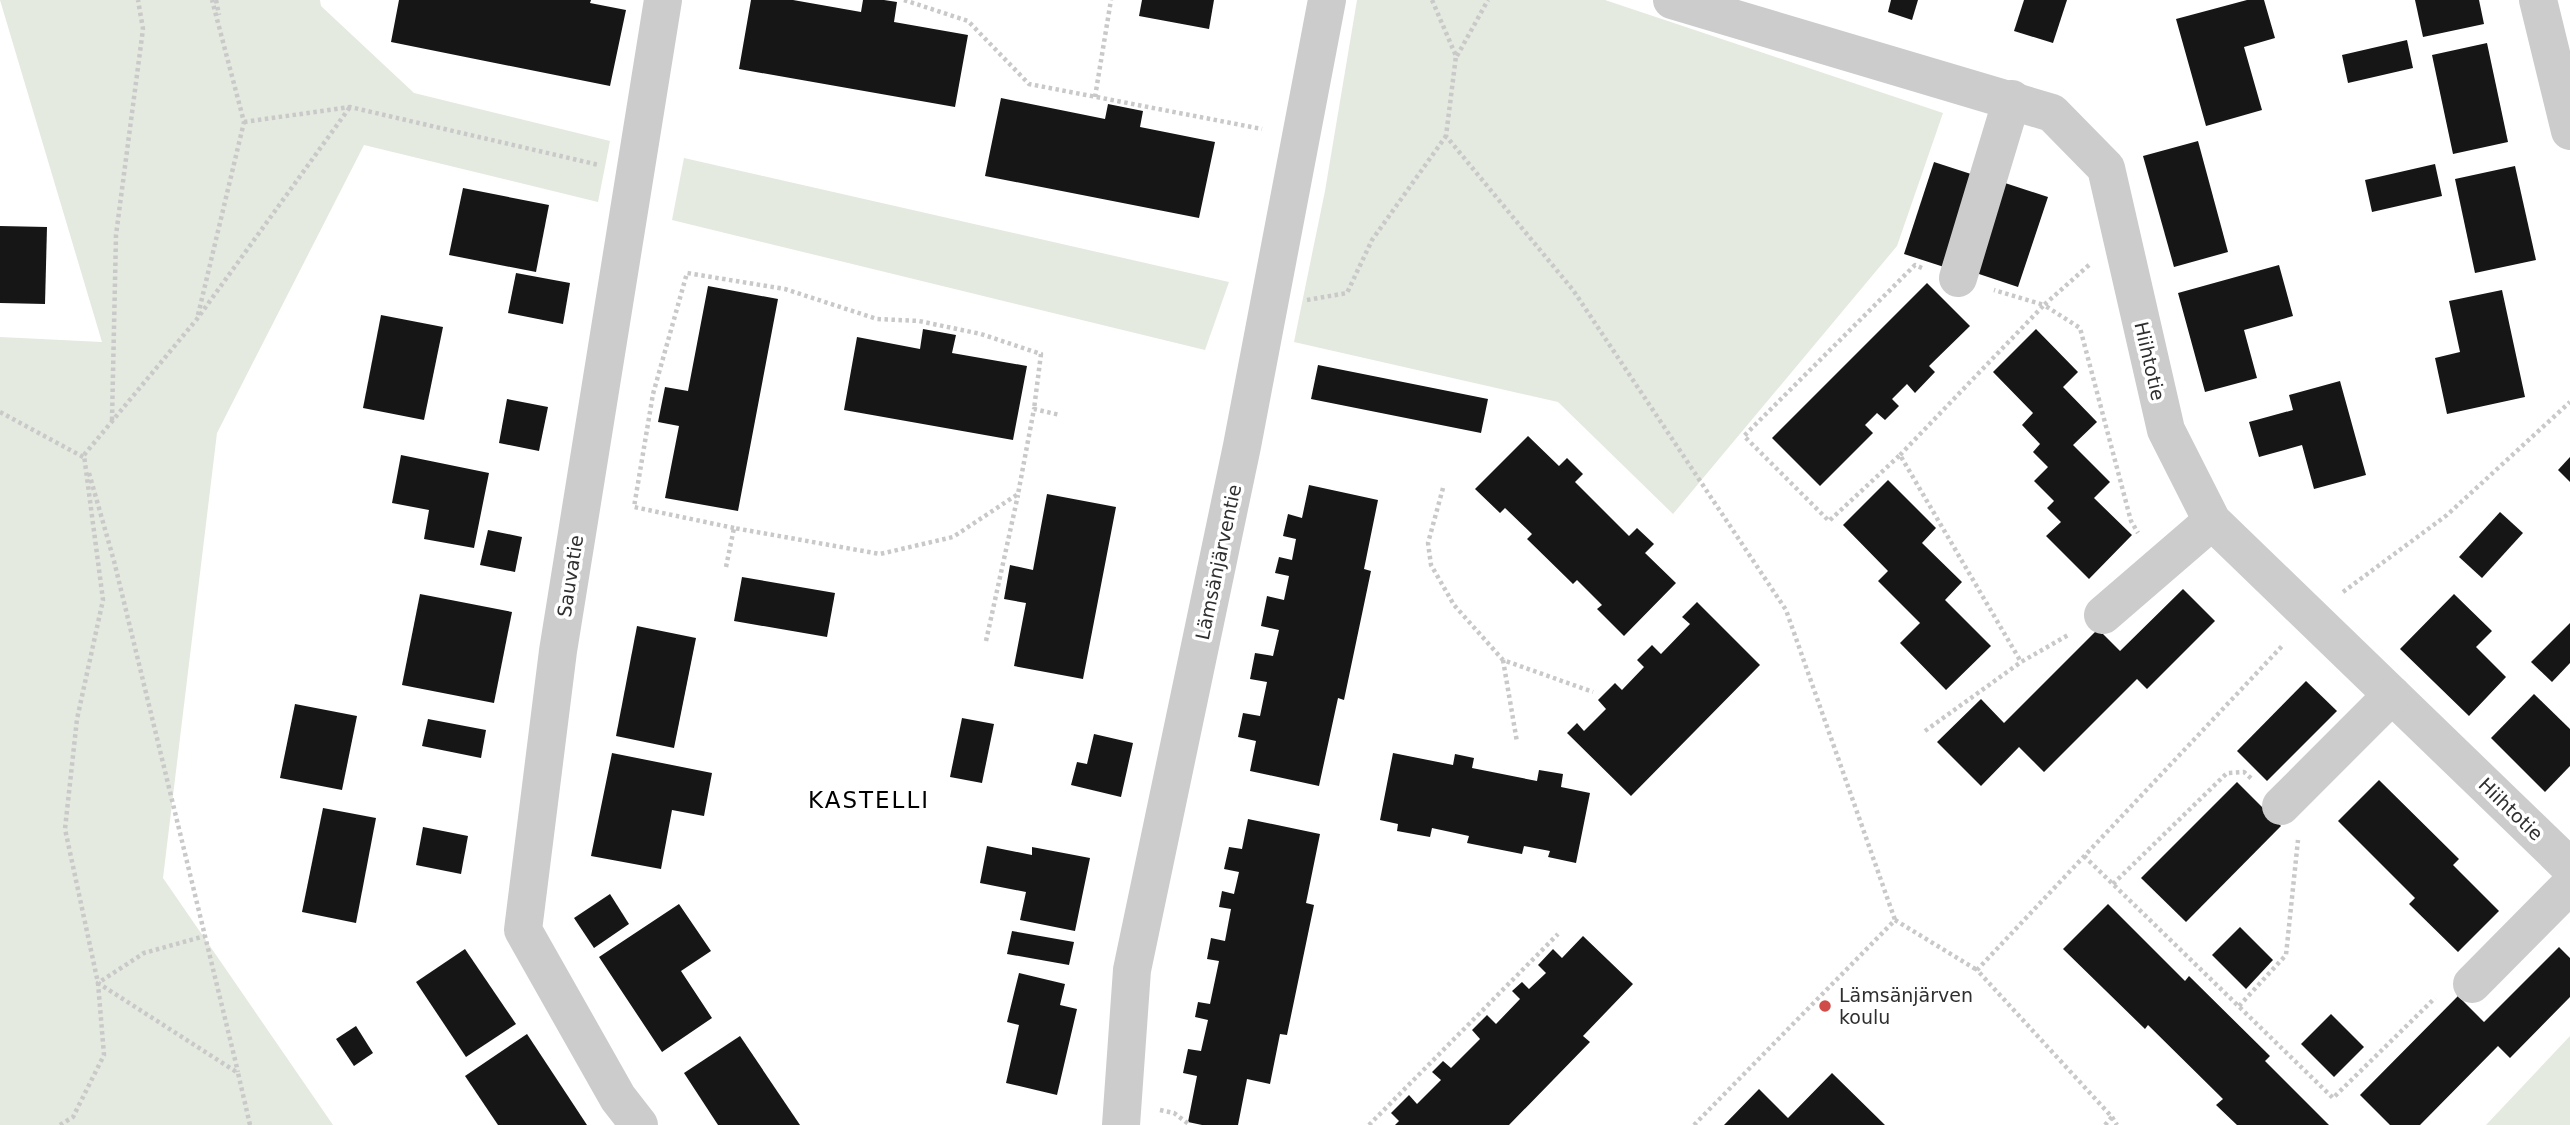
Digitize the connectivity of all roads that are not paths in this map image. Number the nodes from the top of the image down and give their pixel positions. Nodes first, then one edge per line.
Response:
1 (663, 0) edge
2 (1327, 0) edge
3 (1672, 0) edge
4 (2538, 0) edge
5 (2012, 99) junction
6 (2570, 131) edge
7 (1958, 278) road end
8 (2212, 520) junction
9 (2103, 615) road end
10 (2392, 695) junction
11 (2292, 795) road end
12 (2570, 867) edge
13 (2570, 885) edge
14 (2472, 984) road end
15 (639, 1125) edge
16 (1121, 1125) edge

1 - 15 street, Sauvatie
2 - 16 street, Lämsänjärventie
3 - 5 street, Hiihtotie
4 - 6 street
5 - 7 street
5 - 8 street, Hiihtotie
8 - 9 street
8 - 10 street, Hiihtotie
10 - 11 street
10 - 12 street, Hiihtotie
13 - 14 street

